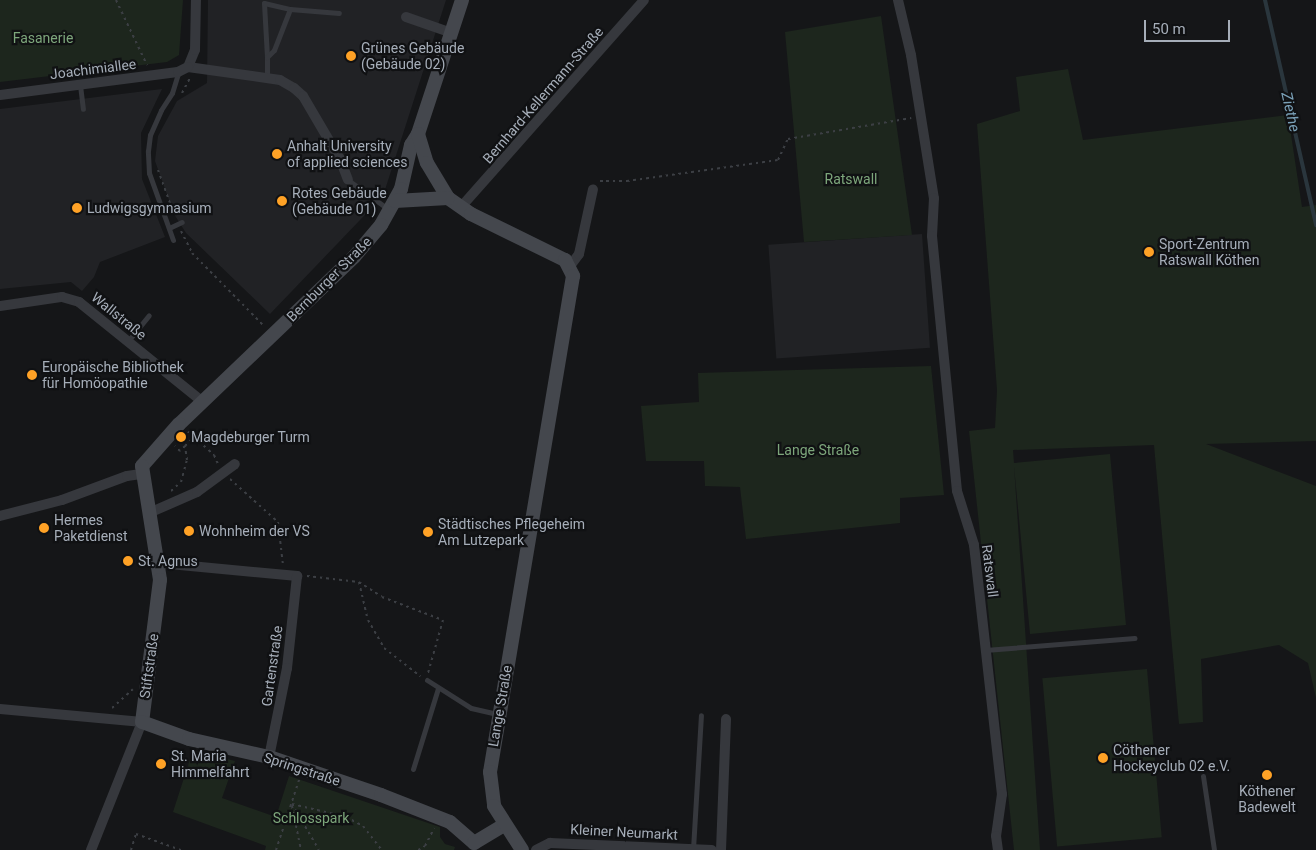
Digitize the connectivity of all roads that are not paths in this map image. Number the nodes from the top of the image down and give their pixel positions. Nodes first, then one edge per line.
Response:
1 (196, 0) edge
2 (462, 0) edge
3 (644, 0) edge
4 (898, 0) edge
5 (290, 9) junction
6 (339, 13) dead end
7 (406, 17) dead end
8 (452, 33) junction
9 (267, 57) junction
10 (188, 67) junction
11 (178, 72) junction
12 (267, 78) junction
13 (80, 84) junction
14 (0, 94) edge
15 (83, 109) dead end
16 (418, 134) junction
17 (348, 180) joint
18 (593, 189) road end
19 (448, 198) junction
20 (392, 206) junction
21 (461, 207) junction
22 (180, 223) road end
23 (169, 228) junction
24 (173, 240) dead end
25 (570, 266) junction
26 (0, 306) edge
27 (149, 316) dead end
28 (128, 341) junction
29 (203, 402) junction
30 (235, 464) dead end
31 (141, 474) junction
32 (149, 513) junction
33 (0, 516) edge
34 (159, 563) junction
35 (1136, 638) dead end
36 (985, 650) junction
37 (427, 680) road end
38 (438, 688) junction
39 (0, 709) edge
40 (499, 714) junction
41 (701, 715) dead end
42 (726, 719) dead end
43 (142, 722) junction
44 (269, 757) junction
45 (414, 770) dead end
46 (1203, 776) dead end
47 (502, 822) junction
48 (472, 846) edge
49 (692, 849) edge
50 (91, 850) edge
51 (522, 850) edge
52 (536, 850) edge
53 (712, 850) edge
54 (721, 850) edge
55 (998, 850) edge
56 (1214, 850) edge

1 - 10 street
2 - 8 main road, Bernburger Straße
3 - 21 street, Bernhard-Kellermann-Straße
4 - 36 street, Ratswall
5 - 6 lane
5 - 9 lane
5 - 9 lane
7 - 8 street
8 - 16 main road, Bernburger Straße
9 - 12 lane
10 - 11 street, Joachimiallee
10 - 12 street
11 - 13 street, Joachimiallee
11 - 23 lane
12 - 17 street
13 - 14 street, Joachimiallee
13 - 15 lane
16 - 19 main road
16 - 20 main road, Bernburger Straße
17 - 20 lane
18 - 25 street, Lange Straße
19 - 20 main road
19 - 21 main road
20 - 29 main road, Bernburger Straße
21 - 25 main road
22 - 23 lane
23 - 24 lane
25 - 40 main road, Lange Straße
26 - 28 street, Wallstraße
27 - 28 lane
28 - 29 street, Wallstraße
29 - 31 main road, Bernburger Straße
30 - 32 street
31 - 32 main road, Stiftstraße
31 - 33 street
32 - 34 main road, Stiftstraße
34 - 43 main road, Stiftstraße
34 - 44 street, Gartenstraße
35 - 36 lane
36 - 55 street, Ratswall
37 - 38 lane
38 - 40 lane
38 - 45 lane
39 - 43 street, Springstraße
40 - 47 main road, Lange Straße
41 - 49 lane
42 - 54 street
43 - 44 main road, Springstraße
43 - 50 street, Stiftstraße
44 - 48 main road, Springstraße
46 - 56 lane
47 - 48 main road
47 - 51 main road, Lange Straße
49 - 52 street, Kleiner Neumarkt
49 - 53 street, Kleiner Neumarkt

